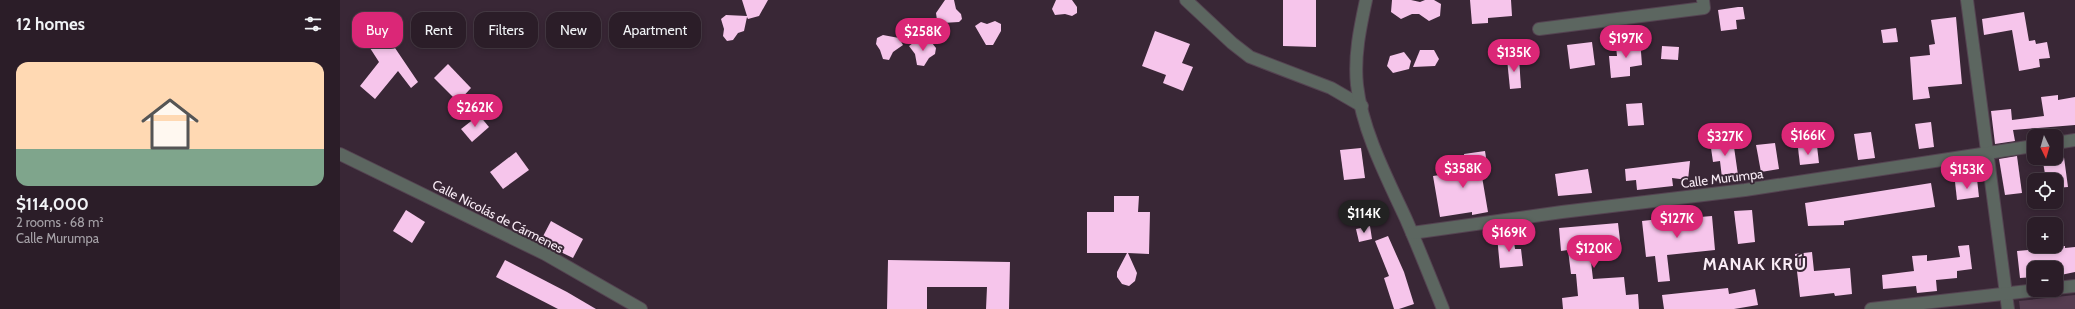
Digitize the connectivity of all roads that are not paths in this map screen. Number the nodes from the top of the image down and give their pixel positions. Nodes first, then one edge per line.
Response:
1 (1186, 0) edge
2 (1366, 0) edge
3 (1703, 0) edge
4 (1967, 0) edge
5 (1538, 29) dead end
6 (1362, 106) junction
7 (2075, 140) edge
8 (2063, 142) edge
9 (2027, 147) edge
10 (1988, 153) junction
11 (340, 154) edge
12 (1412, 233) junction
13 (2075, 286) edge
14 (2063, 287) edge
15 (2027, 291) edge
16 (2006, 294) junction
17 (641, 309) edge
18 (1444, 309) edge
19 (1871, 309) edge
20 (2008, 309) edge

1 - 6 street
2 - 6 street
3 - 5 street
4 - 10 street
6 - 12 street
7 - 8 street
9 - 10 street, Calle Murumpa
10 - 12 street, Calle Murumpa
10 - 16 street
11 - 17 street, Calle Nicolás de Cármenes
12 - 18 street
13 - 14 street
15 - 16 street
16 - 19 street
16 - 20 street

